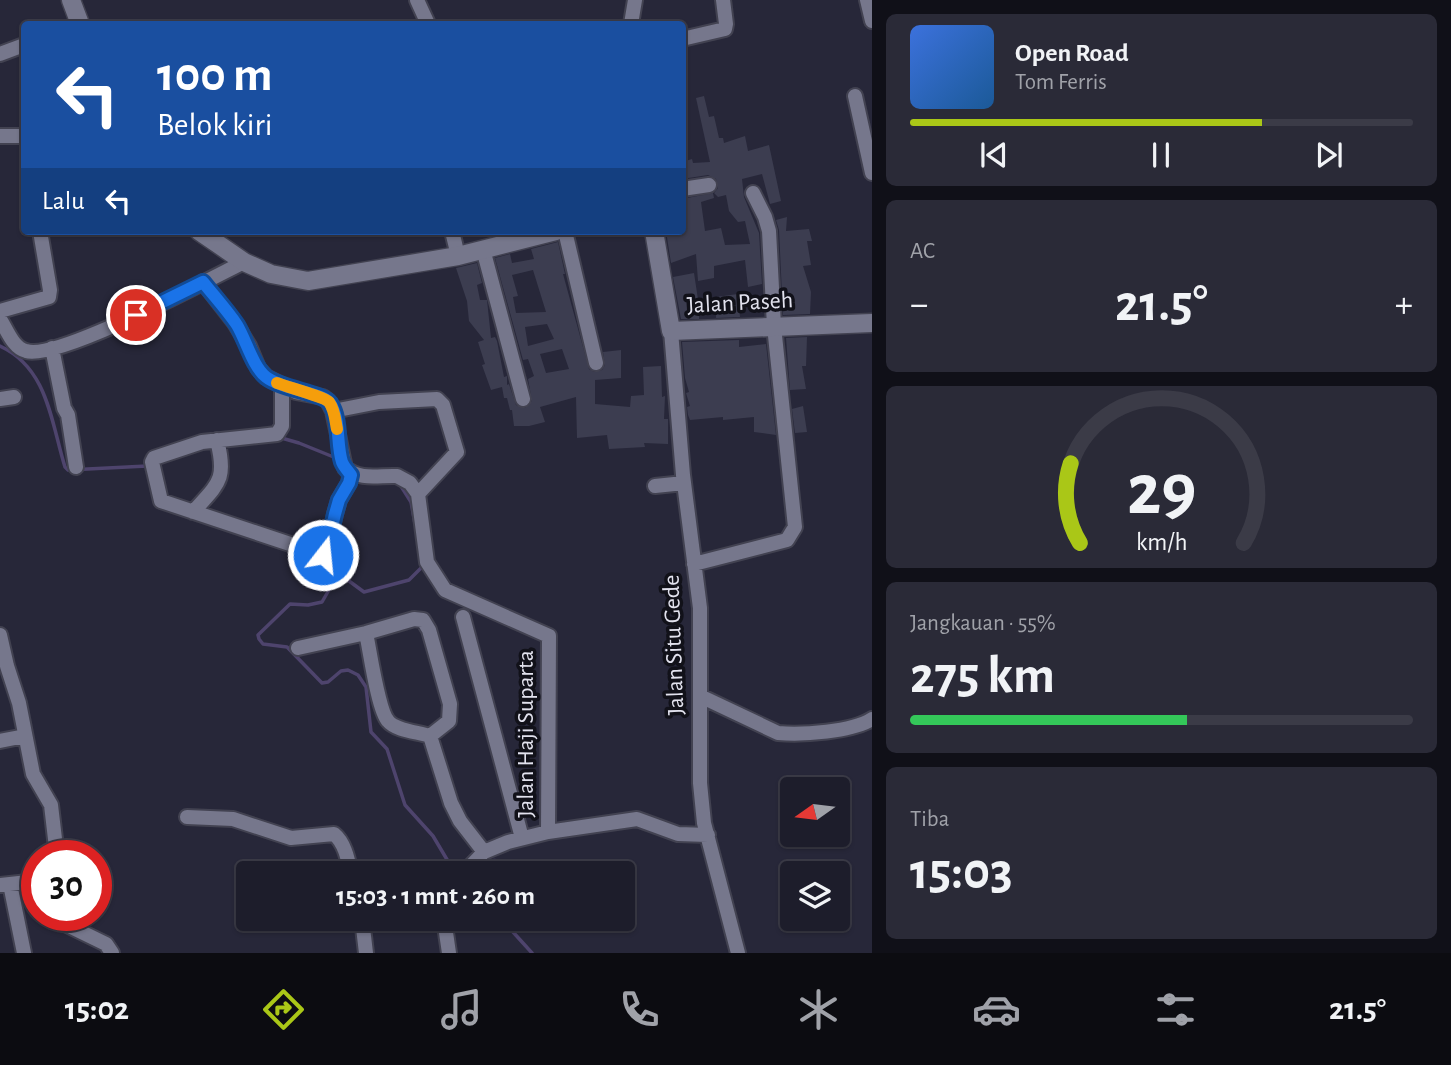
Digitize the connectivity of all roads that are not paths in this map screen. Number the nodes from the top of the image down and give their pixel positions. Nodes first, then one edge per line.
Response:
1 (71, 0) edge
2 (417, 0) edge
3 (635, 0) edge
4 (723, 0) edge
5 (867, 0) edge
6 (872, 20) edge
7 (79, 21) edge
8 (427, 21) edge
9 (632, 21) edge
10 (686, 38) edge
11 (21, 46) edge
12 (0, 54) edge
13 (855, 96) dead end
14 (21, 135) edge
15 (0, 136) edge
16 (872, 173) edge
17 (709, 184) dead end
18 (686, 188) edge
19 (753, 194) dead end
20 (41, 235) edge
21 (205, 235) edge
22 (453, 235) edge
23 (543, 235) edge
24 (557, 235) edge
25 (655, 235) edge
26 (483, 249) junction
27 (458, 256) junction
28 (244, 262) junction
29 (203, 282) junction
30 (0, 312) edge
31 (0, 319) edge
32 (872, 323) edge
33 (774, 326) junction
34 (671, 331) junction
35 (52, 348) junction
36 (596, 363) dead end
37 (282, 385) junction
38 (523, 399) dead end
39 (334, 411) junction
40 (218, 443) junction
41 (76, 467) dead end
42 (351, 476) junction
43 (684, 483) junction
44 (655, 486) dead end
45 (418, 494) junction
46 (193, 512) junction
47 (694, 564) junction
48 (463, 617) dead end
49 (366, 634) junction
50 (0, 635) edge
51 (298, 648) dead end
52 (700, 696) junction
53 (872, 719) edge
54 (25, 736) junction
55 (430, 736) junction
56 (0, 741) edge
57 (187, 817) dead end
58 (548, 832) junction
59 (708, 835) junction
60 (522, 838) junction
61 (55, 840) edge
62 (484, 852) junction
63 (347, 861) edge
64 (476, 861) edge
65 (5, 885) edge
66 (79, 931) edge
67 (363, 931) edge
68 (446, 931) edge
69 (24, 953) edge
70 (112, 953) edge
71 (366, 953) edge
72 (449, 953) edge
73 (738, 953) edge

1 - 7 street
2 - 8 street
3 - 9 street
4 - 10 street
5 - 6 street
11 - 12 street
13 - 16 street
14 - 15 street
17 - 18 street
19 - 33 street
20 - 30 street
21 - 28 street
22 - 27 street
23 - 26 street
24 - 36 street
25 - 34 street, Jalan Paseh
26 - 27 street
26 - 38 street
27 - 28 street
28 - 29 street
29 - 35 street
29 - 37 street
31 - 35 street
32 - 33 street, Jalan Paseh
33 - 34 street, Jalan Paseh
33 - 47 street
34 - 43 street, Jalan Situ Gede
35 - 41 street
37 - 39 street
37 - 40 street
39 - 42 street
39 - 45 street
40 - 46 street
40 - 46 street
42 - 45 street
42 - 46 street
43 - 44 street
43 - 47 street, Jalan Situ Gede
45 - 58 street, Jalan Haji Suparta
47 - 52 street, Jalan Situ Gede
48 - 60 street
49 - 51 street
49 - 55 street
49 - 55 street
50 - 54 street
52 - 53 street
52 - 59 street, Jalan Situ Gede
54 - 56 street
54 - 61 street
55 - 62 street
57 - 63 street
58 - 59 street
58 - 60 street
59 - 73 street, Jalan Situ Gede
60 - 62 street
62 - 64 street
65 - 69 street
66 - 70 street
67 - 71 street
68 - 72 street

